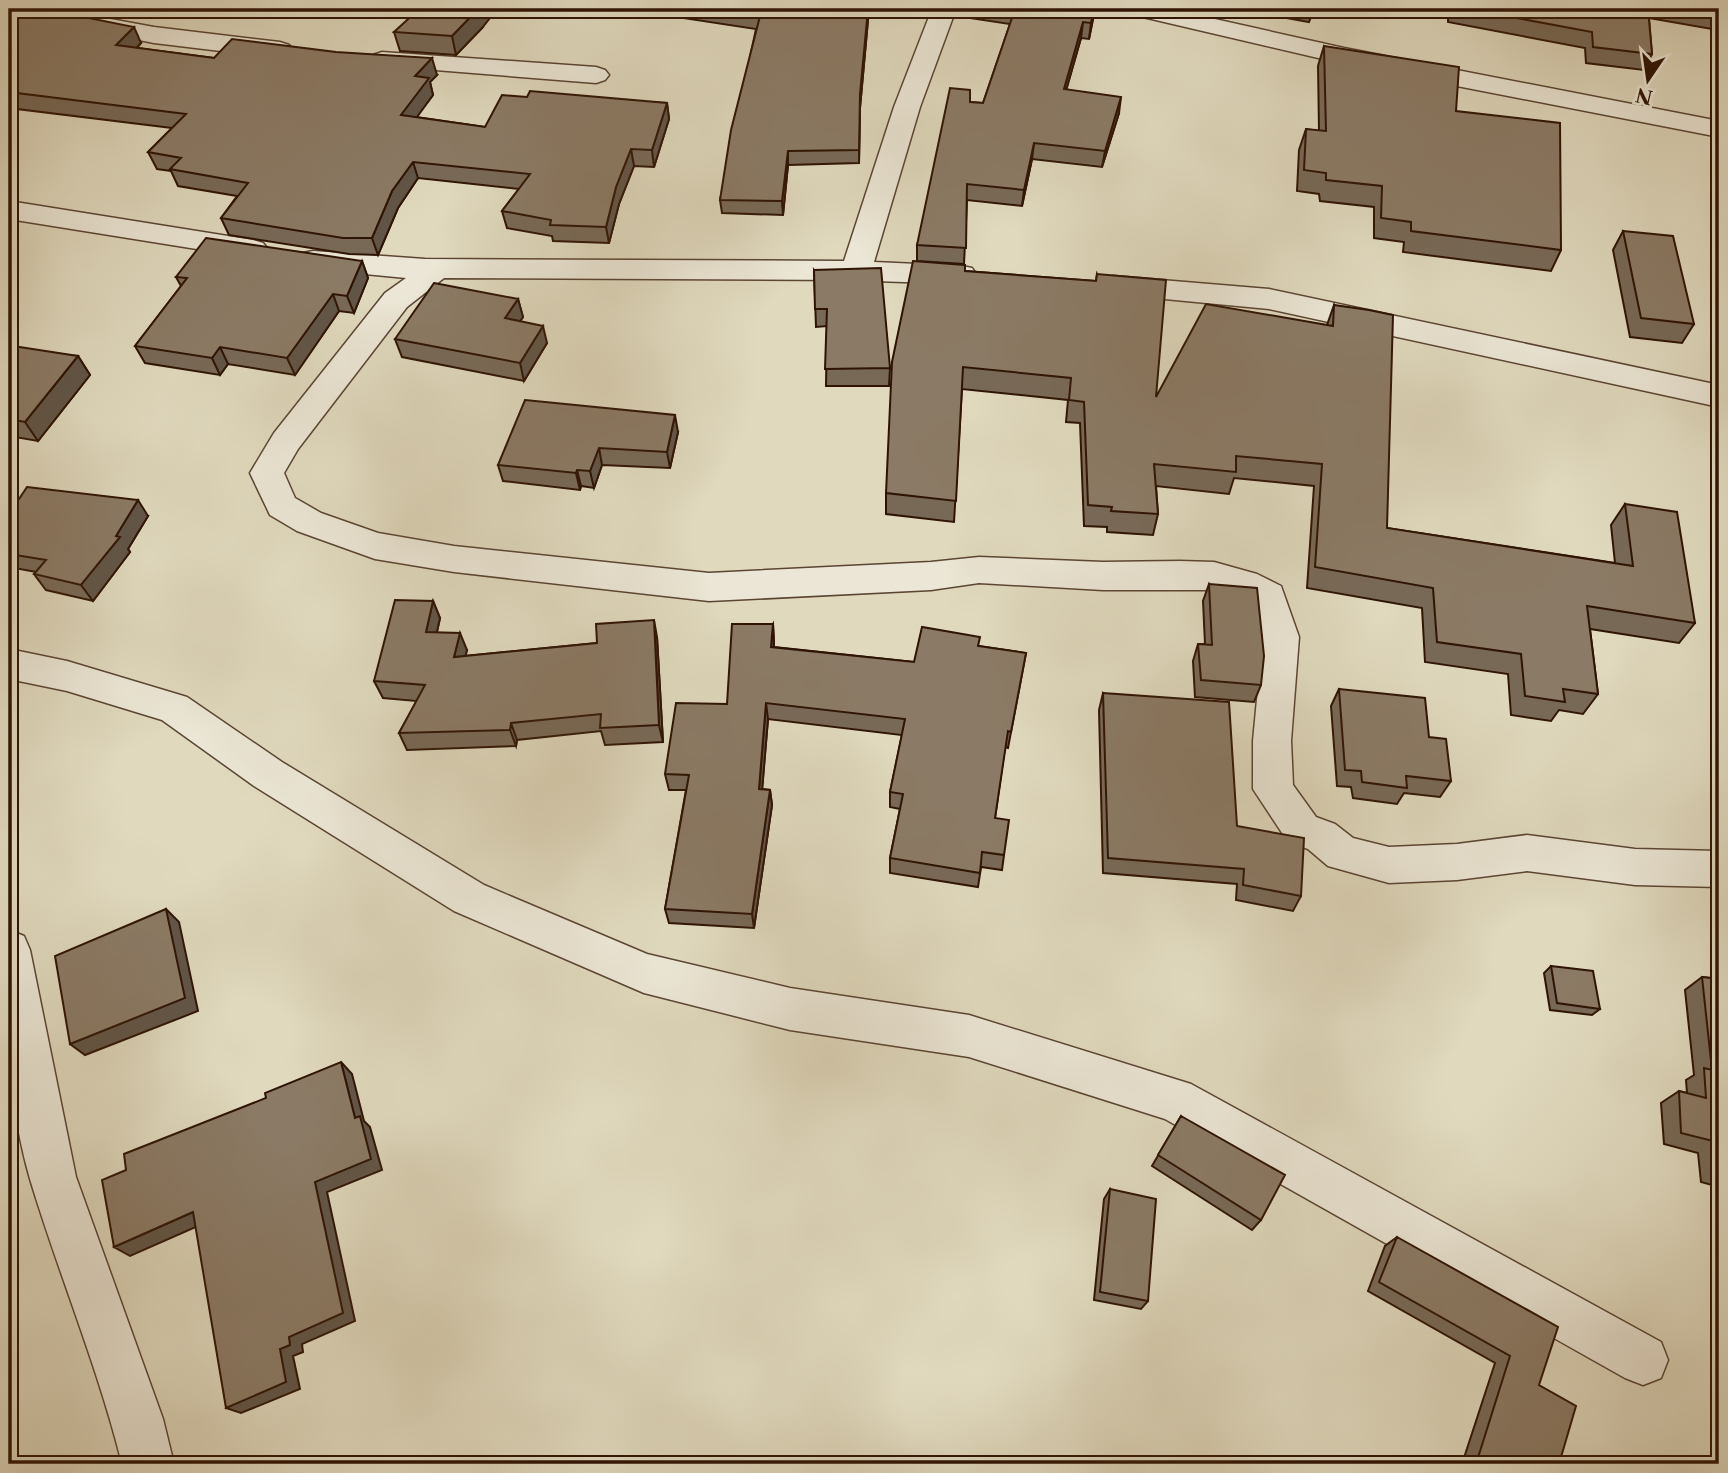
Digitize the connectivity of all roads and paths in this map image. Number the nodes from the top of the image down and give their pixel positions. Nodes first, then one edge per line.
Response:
1 (19, 9) edge
2 (944, 9) edge
3 (1139, 9) edge
4 (303, 53) edge
5 (355, 58) edge
6 (596, 75) dead end
7 (1719, 129) edge
8 (9, 210) edge
9 (857, 268) junction
10 (995, 277) edge
11 (390, 284) junction
12 (1091, 284) edge
13 (1719, 396) edge
14 (9, 664) edge
15 (1719, 869) edge
16 (9, 950) edge
17 (1643, 1360) dead end
18 (148, 1464) edge

1 - 4 street
2 - 9 street
3 - 7 street
5 - 6 street
8 - 11 street
9 - 10 street
9 - 11 street
11 - 15 street
12 - 13 street
14 - 17 street
16 - 18 street

